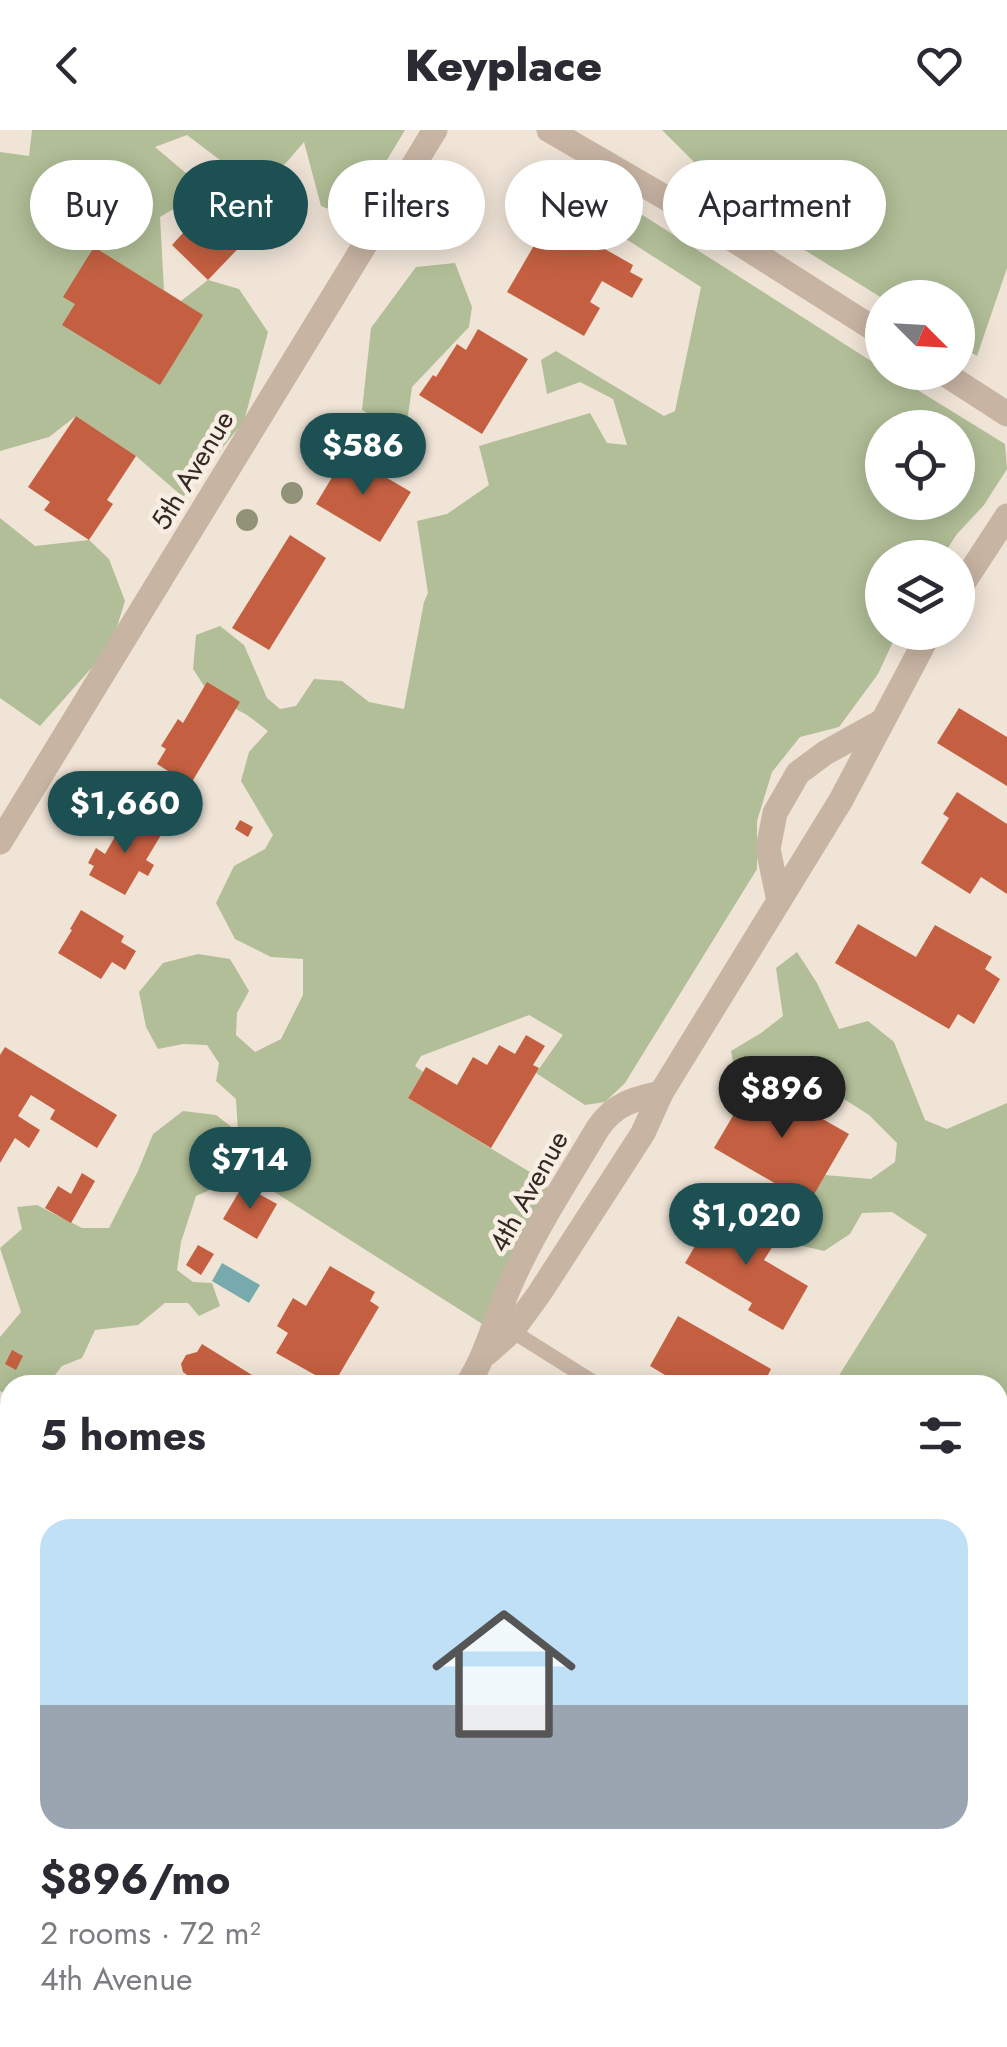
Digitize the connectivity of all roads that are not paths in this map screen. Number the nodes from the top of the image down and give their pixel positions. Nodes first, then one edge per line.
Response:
1 (435, 130) edge
2 (549, 130) edge
3 (865, 323) edge
4 (970, 390) edge
5 (1007, 414) edge
6 (1007, 516) edge
7 (975, 565) edge
8 (920, 650) edge
9 (882, 722) junction
10 (0, 842) edge
11 (779, 901) junction
12 (661, 1093) junction
13 (573, 1170) junction
14 (604, 1191) junction
15 (512, 1332) junction
16 (486, 1354) junction
17 (473, 1375) edge
18 (582, 1375) edge

1 - 10 street, 5th Avenue
2 - 3 street
4 - 5 street
6 - 7 street
8 - 9 street, 4th Avenue
9 - 11 street, 4th Avenue
9 - 11 street
11 - 12 street, 4th Avenue
12 - 13 street, 4th Avenue
12 - 14 street, 4th Avenue
13 - 14 street
13 - 16 street, 4th Avenue
14 - 15 street, 4th Avenue
15 - 16 street, 4th Avenue
15 - 18 lane
16 - 17 street, 4th Avenue

